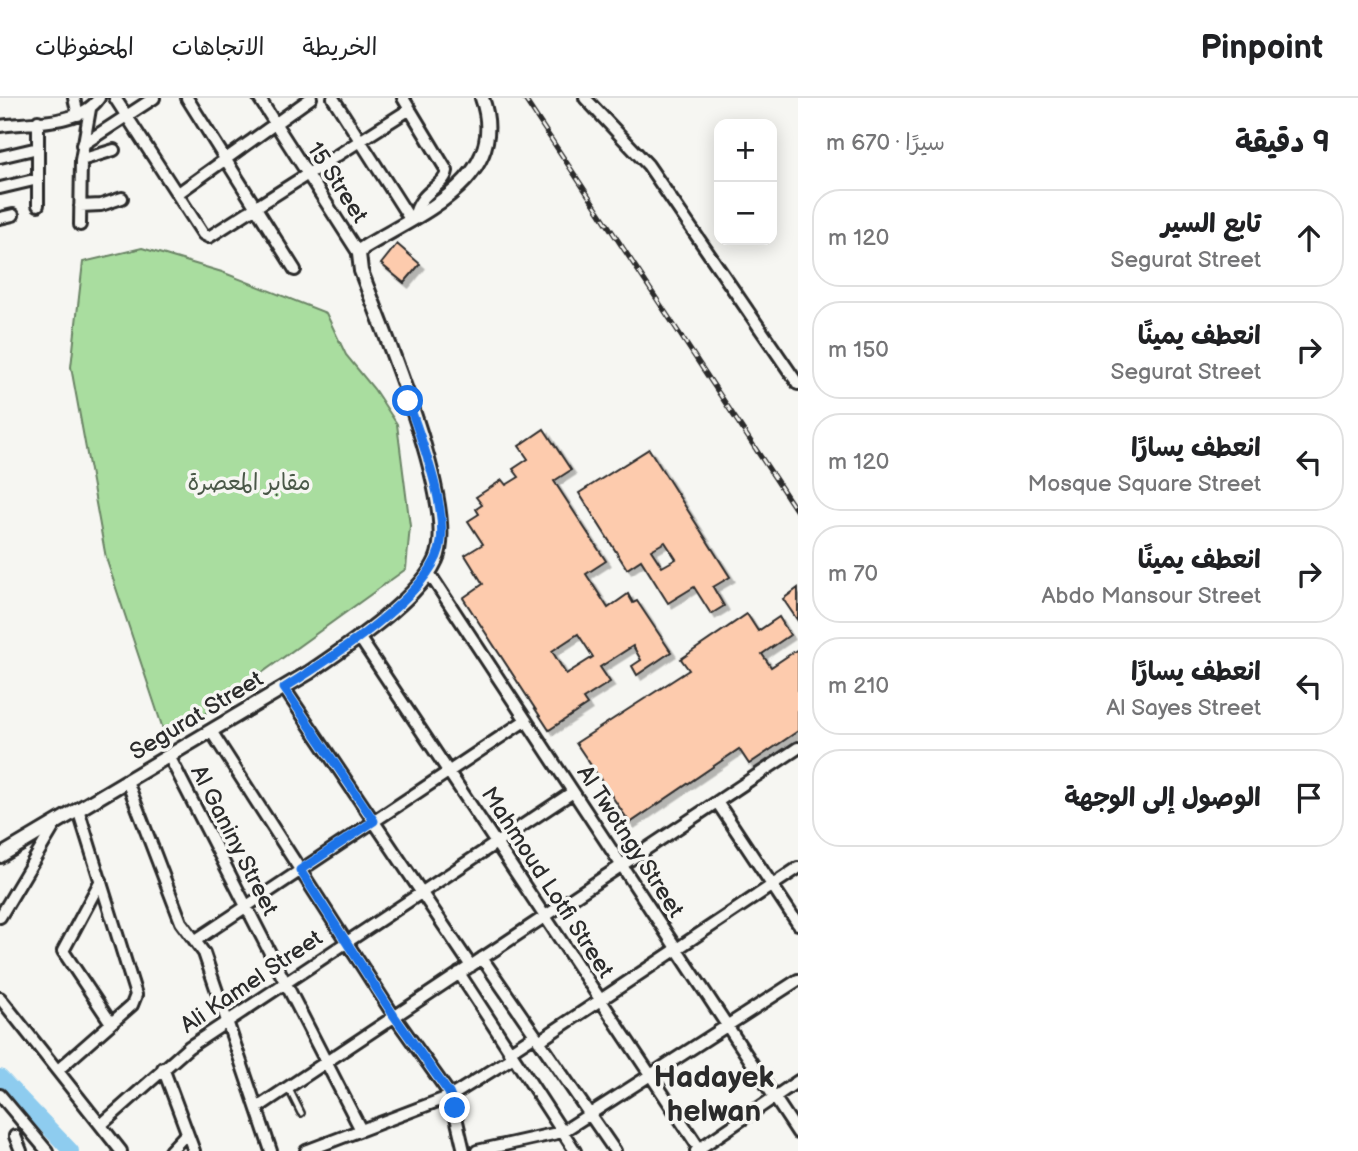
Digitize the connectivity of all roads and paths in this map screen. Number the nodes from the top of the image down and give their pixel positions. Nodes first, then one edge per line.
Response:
1 (74, 98) edge
2 (99, 98) edge
3 (115, 98) edge
4 (154, 98) edge
5 (187, 98) edge
6 (259, 98) edge
7 (311, 98) edge
8 (333, 98) edge
9 (403, 98) edge
10 (482, 98) edge
11 (585, 98) edge
12 (90, 109) junction
13 (410, 109) junction
14 (78, 115) junction
15 (126, 116) junction
16 (38, 121) junction
17 (276, 124) junction
18 (0, 127) edge
19 (360, 141) junction
20 (82, 145) junction
21 (38, 148) junction
22 (114, 150) dead end
23 (0, 157) edge
24 (81, 160) junction
25 (225, 160) junction
26 (308, 174) junction
27 (38, 180) junction
28 (0, 188) edge
29 (177, 194) junction
30 (122, 198) dead end
31 (38, 205) dead end
32 (80, 206) junction
33 (256, 208) junction
34 (13, 215) dead end
35 (0, 218) edge
36 (412, 219) junction
37 (80, 225) dead end
38 (359, 254) junction
39 (295, 270) dead end
40 (798, 384) edge
41 (429, 573) junction
42 (359, 638) junction
43 (284, 688) junction
44 (526, 720) junction
45 (211, 731) junction
46 (798, 748) edge
47 (169, 756) junction
48 (450, 771) junction
49 (127, 781) junction
50 (573, 792) junction
51 (717, 802) junction
52 (79, 809) junction
53 (374, 821) junction
54 (57, 822) junction
55 (497, 842) junction
56 (0, 856) edge
57 (622, 865) junction
58 (798, 867) edge
59 (300, 870) junction
60 (101, 880) junction
61 (772, 885) junction
62 (422, 893) junction
63 (245, 907) junction
64 (545, 916) junction
65 (0, 917) edge
66 (798, 924) edge
67 (196, 940) junction
68 (347, 943) junction
69 (677, 949) junction
70 (482, 958) junction
71 (471, 965) junction
72 (459, 973) junction
73 (798, 979) edge
74 (285, 984) junction
75 (0, 998) edge
76 (601, 999) junction
77 (394, 1016) junction
78 (111, 1023) junction
79 (228, 1023) junction
80 (728, 1026) junction
81 (537, 1038) junction
82 (510, 1055) junction
83 (326, 1062) junction
84 (163, 1068) junction
85 (58, 1070) junction
86 (652, 1077) junction
87 (798, 1081) edge
88 (288, 1087) junction
89 (0, 1095) edge
90 (451, 1096) junction
91 (774, 1097) junction
92 (257, 1108) junction
93 (301, 1112) dead end
94 (591, 1116) junction
95 (101, 1125) junction
96 (361, 1130) junction
97 (562, 1132) junction
98 (187, 1133) junction
99 (798, 1133) edge
100 (15, 1136) dead end
101 (547, 1137) junction
102 (698, 1150) edge
103 (21, 1151) edge
104 (47, 1151) edge
105 (121, 1151) edge
106 (170, 1151) edge
107 (194, 1151) edge
108 (271, 1151) edge
109 (306, 1151) edge
110 (464, 1151) edge
111 (477, 1151) edge
112 (549, 1151) edge
113 (575, 1151) edge
114 (615, 1151) edge

1 - 14 street
2 - 12 street
3 - 15 street
4 - 15 street
5 - 25 street
6 - 17 street, 15 Street
7 - 17 street
8 - 19 street
9 - 13 street
10 - 36 street
11 - 40 street
12 - 14 street
12 - 20 street
13 - 19 street
13 - 36 street
14 - 16 street
15 - 20 street
15 - 29 street
16 - 18 street
16 - 21 street
17 - 25 street
17 - 26 street, 15 Street
19 - 26 street
19 - 36 street
20 - 24 street
21 - 23 street
21 - 27 street
22 - 24 street
24 - 32 street
25 - 29 street
25 - 33 street
26 - 33 street
26 - 38 street, 15 Street
27 - 28 street
27 - 31 street
29 - 33 street
30 - 32 street
32 - 37 street
33 - 39 street
34 - 35 street
36 - 38 street
38 - 41 street, Segurat Street
41 - 42 street, Segurat Street
41 - 44 street, Al Twotngy Street
42 - 43 street, Segurat Street
42 - 48 street, Mahmoud Lotfi Street
43 - 45 street, Segurat Street
43 - 53 street
44 - 48 street
44 - 50 street, Al Twotngy Street
45 - 47 street, Segurat Street
45 - 59 street
46 - 51 street
47 - 49 street, Segurat Street
47 - 63 street, Al Ganiny Street
48 - 53 street
48 - 55 street, Mahmoud Lotfi Street
49 - 52 street, Segurat Street
49 - 67 street
50 - 55 street, Ali Kamel Street
50 - 57 street, Al Twotngy Street
51 - 57 street
51 - 61 street
52 - 54 street, Segurat Street
52 - 60 street
53 - 59 street
53 - 62 street
54 - 56 street, Segurat Street
54 - 65 street
55 - 62 street, Ali Kamel Street
55 - 64 street, Mahmoud Lotfi Street
57 - 64 street
57 - 69 street, Al Twotngy Street
58 - 61 street
59 - 63 street
59 - 68 street
60 - 78 street
60 - 78 street
61 - 66 street
61 - 69 street
62 - 68 street, Ali Kamel Street
62 - 71 street
63 - 67 street
63 - 74 street, Al Ganiny Street
64 - 70 street
64 - 76 street, Mahmoud Lotfi Street
67 - 79 street
68 - 74 street, Ali Kamel Street
68 - 77 street
69 - 76 street
69 - 80 street, Al Twotngy Street
70 - 71 street
70 - 81 street
71 - 72 street
72 - 77 street
72 - 82 street
73 - 80 street
74 - 79 street, Ali Kamel Street
74 - 83 street, Al Ganiny Street
75 - 85 street
76 - 81 street
76 - 86 street, Mahmoud Lotfi Street
77 - 83 street
77 - 90 street
78 - 85 street
79 - 84 street, Ali Kamel Street
79 - 92 street
80 - 86 street
80 - 91 street, Al Twotngy Street
81 - 82 street
81 - 94 street
82 - 90 street
82 - 97 street
83 - 88 street
83 - 96 street, Al Ganiny Street
84 - 95 street, Ali Kamel Street
84 - 98 street
85 - 95 street
86 - 94 street
86 - 102 street, Mahmoud Lotfi Street
87 - 91 street
88 - 92 street
88 - 93 lane
89 - 104 street
90 - 96 street
90 - 110 street
91 - 99 street, Al Twotngy Street
91 - 102 street
92 - 108 street
94 - 97 street
94 - 114 street
95 - 105 street
96 - 109 street
97 - 101 street
97 - 113 street
98 - 106 street
98 - 107 street
100 - 103 street
101 - 111 street
101 - 112 street

